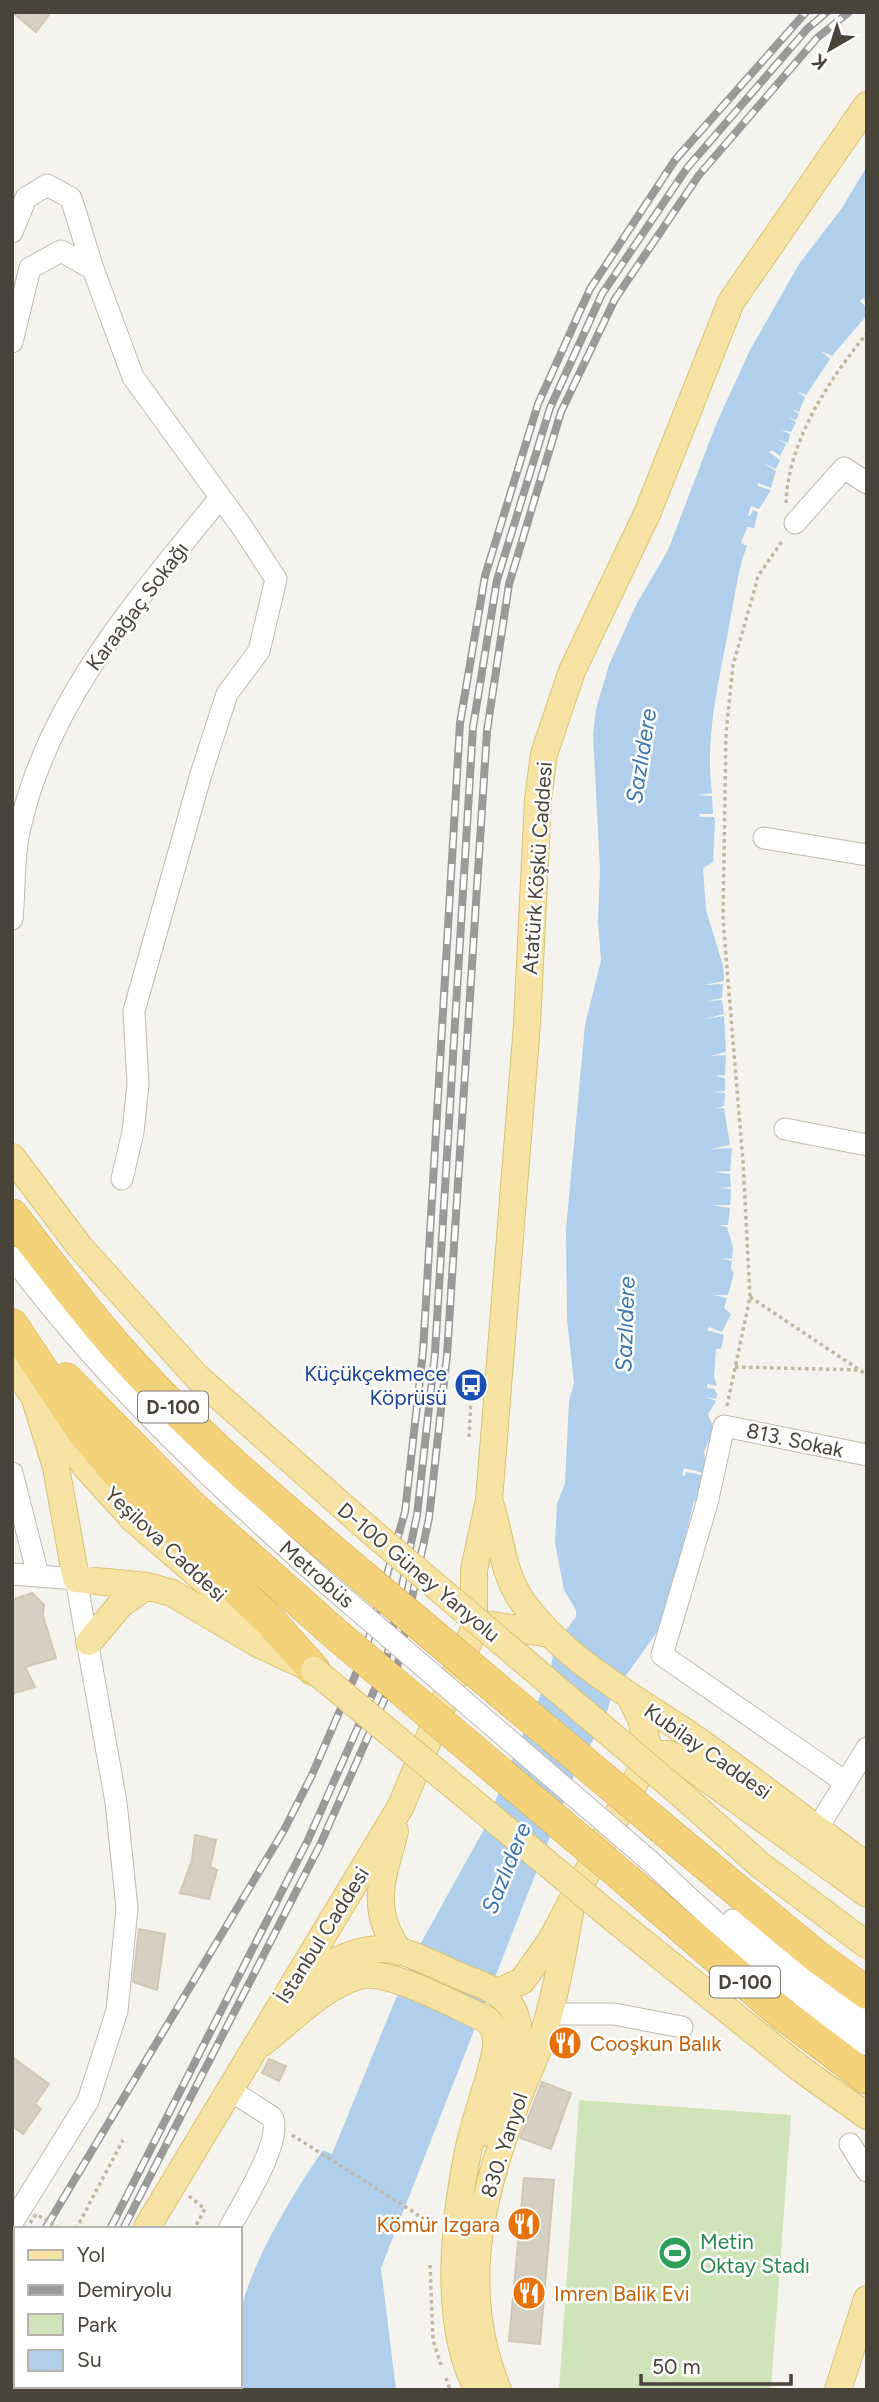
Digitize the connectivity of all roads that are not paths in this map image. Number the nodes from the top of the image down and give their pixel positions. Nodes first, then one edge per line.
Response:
1 (867, 105) edge
2 (12, 232) edge
3 (93, 270) junction
4 (12, 342) edge
5 (867, 483) edge
6 (219, 499) junction
7 (795, 523) road end
8 (764, 838) dead end
9 (867, 855) edge
10 (12, 919) edge
11 (785, 1129) dead end
12 (867, 1145) edge
13 (12, 1157) edge
14 (122, 1179) dead end
15 (12, 1216) edge
16 (12, 1257) edge
17 (12, 1313) edge
18 (12, 1325) edge
19 (12, 1366) edge
20 (34, 1395) junction
21 (867, 1455) edge
22 (12, 1473) edge
23 (489, 1500) junction
24 (12, 1574) edge
25 (38, 1575) junction
26 (76, 1579) junction
27 (147, 1586) junction
28 (474, 1629) junction
29 (550, 1634) junction
30 (89, 1642) junction
31 (314, 1670) junction
32 (629, 1695) junction
33 (867, 1748) edge
34 (650, 1754) junction
35 (845, 1782) junction
36 (401, 1806) junction
37 (817, 1829) junction
38 (867, 1866) edge
39 (640, 1872) junction
40 (867, 1894) edge
41 (572, 1902) junction
42 (867, 1945) edge
43 (400, 1952) junction
44 (498, 1992) junction
45 (867, 1993) edge
46 (548, 2014) junction
47 (867, 2022) edge
48 (682, 2027) dead end
49 (867, 2045) edge
50 (249, 2053) junction
51 (867, 2078) edge
52 (228, 2089) junction
53 (867, 2116) edge
54 (850, 2144) dead end
55 (867, 2171) edge
56 (458, 2214) junction
57 (21, 2223) edge
58 (147, 2227) edge
59 (230, 2227) edge
60 (866, 2306) edge
61 (478, 2390) edge
62 (498, 2390) edge
63 (838, 2390) edge

1 - 23 main road, Atatürk Köşkü Caddesi
2 - 3 street
3 - 4 street
3 - 6 street
5 - 7 street
6 - 10 street, Karaağaç Sokağı
6 - 14 street
8 - 9 street
11 - 12 street
13 - 42 main road, D-100 Güney Yanyolu, bridge
15 - 45 highway, D-100, bridge
16 - 39 street, Metrobüs, bridge
17 - 39 highway, D-100, bridge
18 - 31 highway
19 - 20 main road, Yeşilova Caddesi
20 - 26 main road
20 - 31 main road, Yeşilova Caddesi
21 - 35 street, 813. Sokak
22 - 25 street
23 - 28 main road
23 - 29 main road, Kubilay Caddesi
24 - 25 street
25 - 26 street
26 - 27 main road
26 - 30 street
27 - 30 main road
27 - 31 main road
28 - 29 main road
28 - 36 main road, İstanbul Caddesi
29 - 32 main road, Kubilay Caddesi
30 - 57 street
31 - 53 main road, bridge
32 - 34 main road
32 - 37 main road, Kubilay Caddesi
33 - 35 street
34 - 40 main road, Kubilay Caddesi
34 - 41 main road
35 - 37 street
36 - 43 main road
36 - 50 main road, İstanbul Caddesi
37 - 38 main road, Kubilay Caddesi
39 - 47 street, Metrobüs
39 - 49 street, Metrobüs
39 - 51 highway, D-100
41 - 44 main road
41 - 46 main road, 830. Yanyol
43 - 44 main road
43 - 50 main road
44 - 56 main road
46 - 48 street
46 - 62 main road, 830. Yanyol
50 - 52 main road, İstanbul Caddesi
50 - 56 main road
52 - 58 main road, İstanbul Caddesi
52 - 59 street
54 - 55 street
56 - 61 main road, 830. Yanyol
60 - 63 main road

